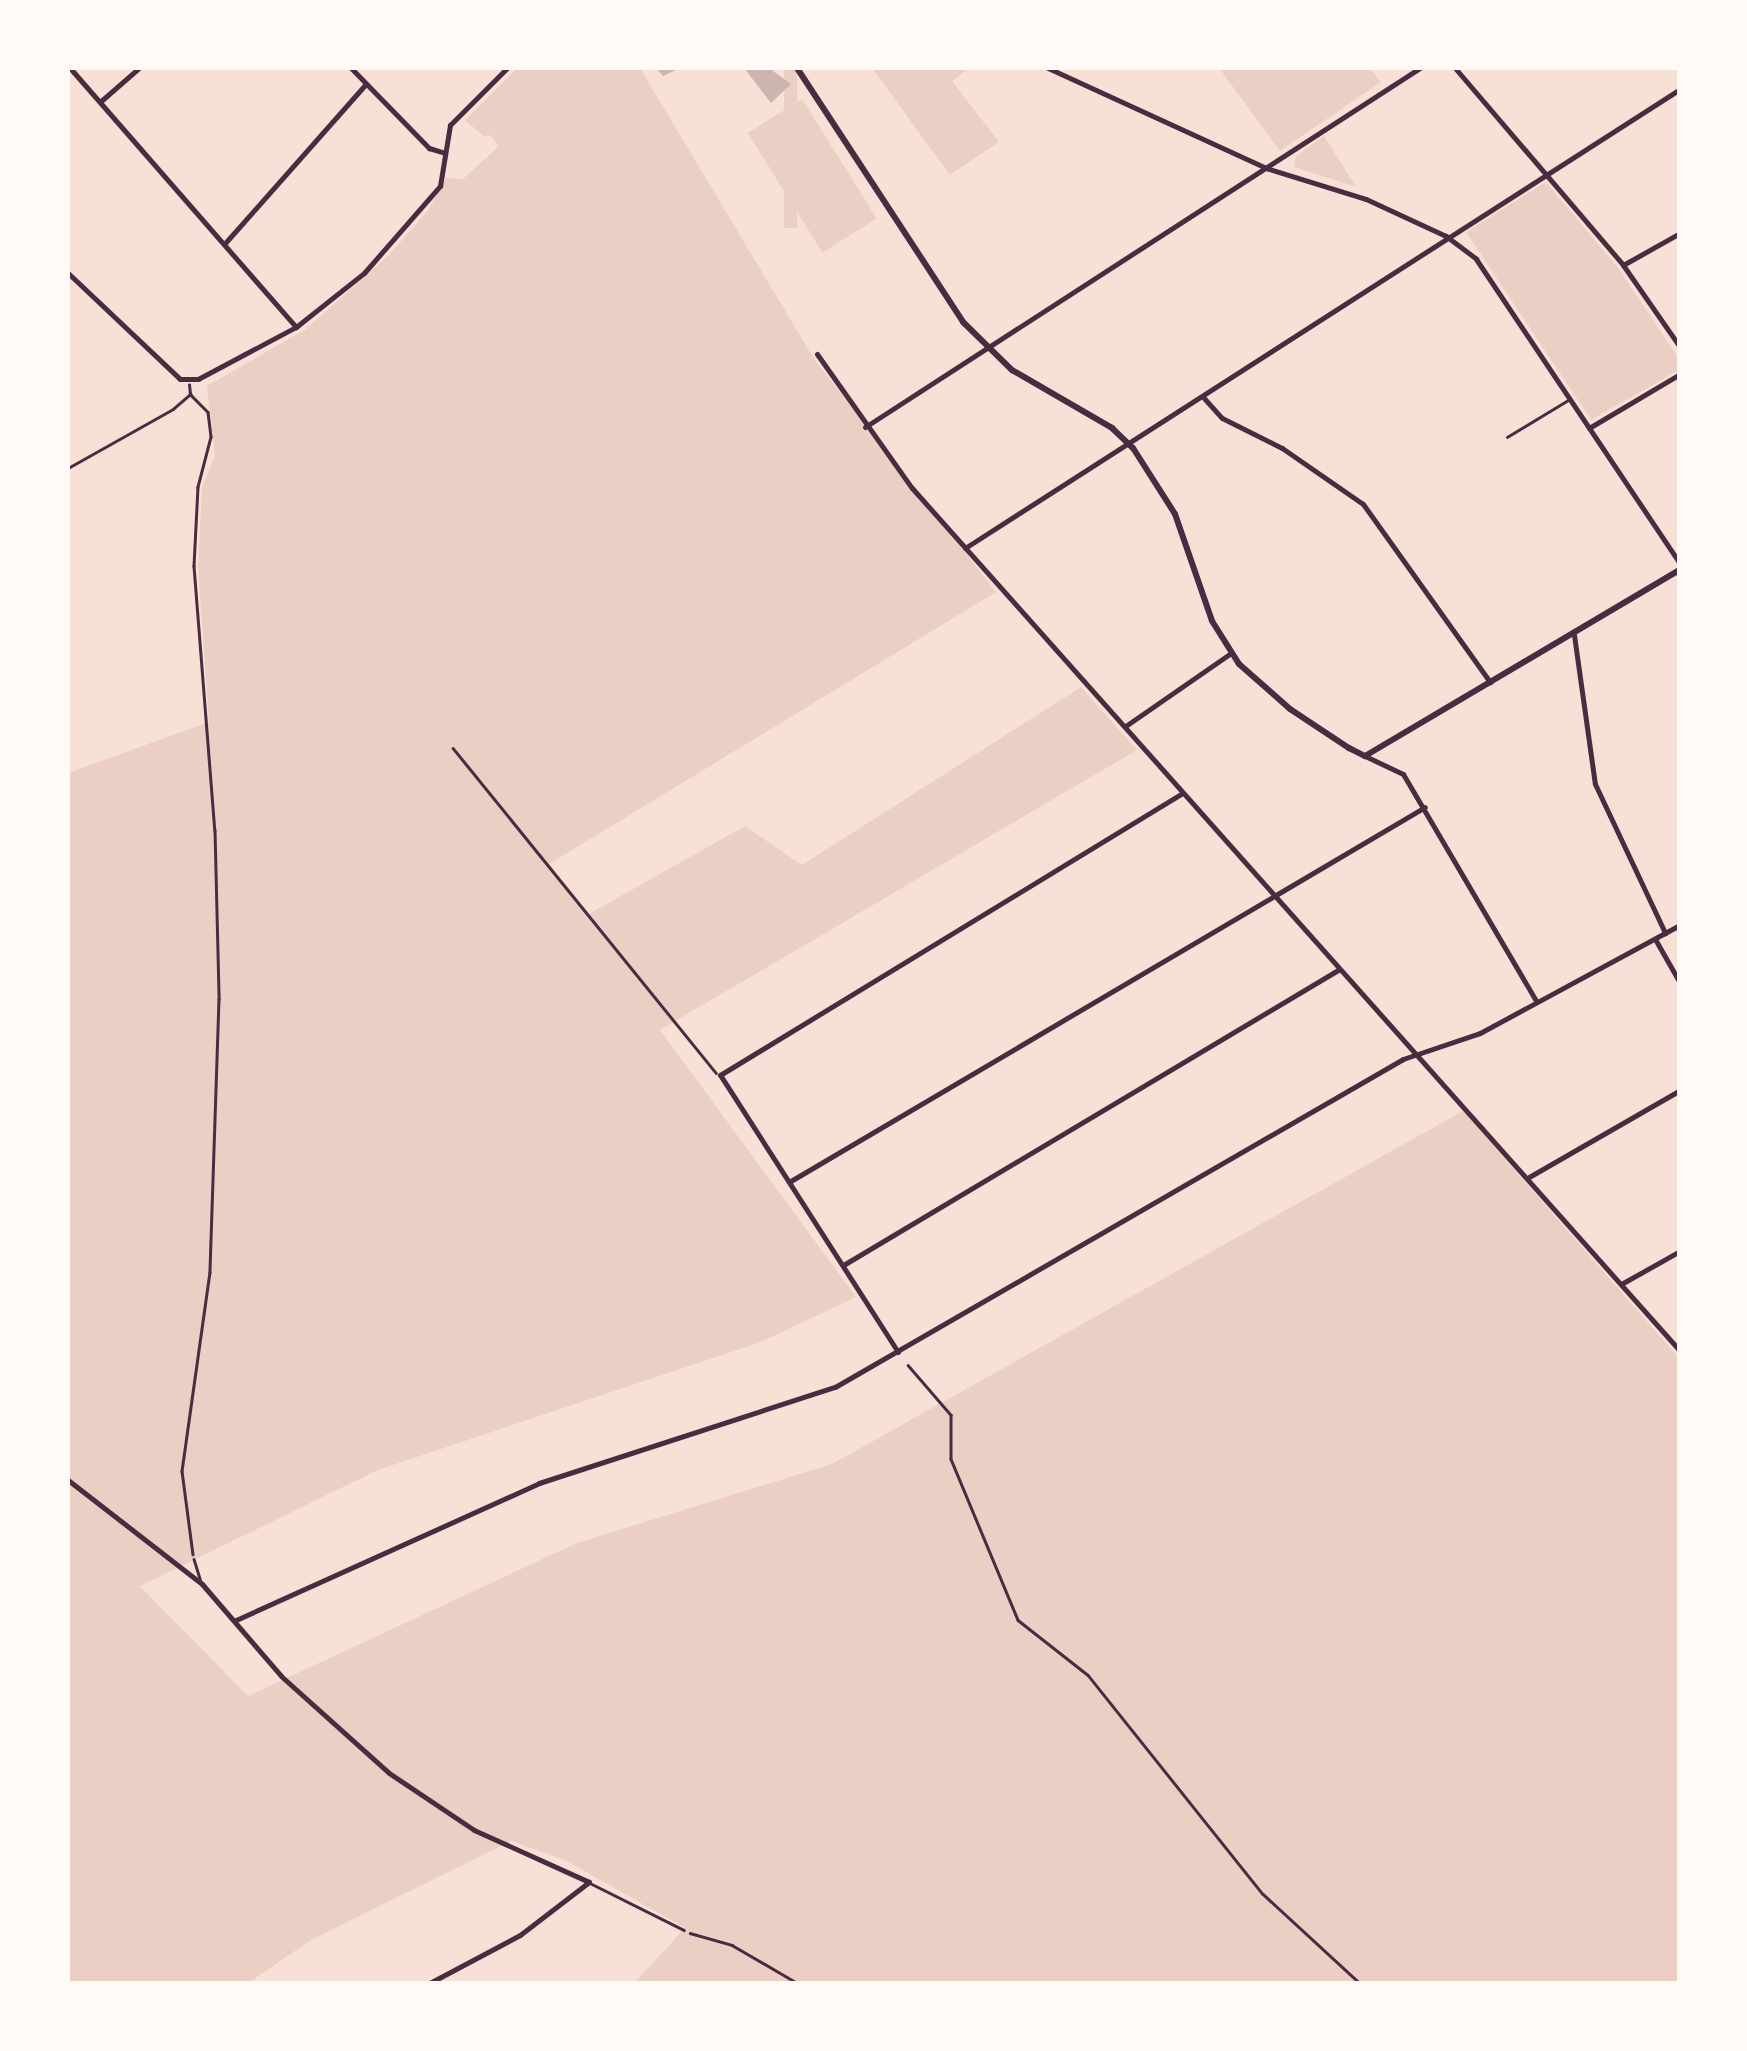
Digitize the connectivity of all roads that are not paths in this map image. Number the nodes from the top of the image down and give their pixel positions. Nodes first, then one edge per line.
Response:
1 (70, 68) edge
2 (139, 68) edge
3 (351, 68) edge
4 (507, 68) edge
5 (797, 68) edge
6 (1048, 68) edge
7 (1420, 68) edge
8 (1455, 68) edge
9 (366, 84) junction
10 (1680, 89) edge
11 (100, 102) junction
12 (442, 152) junction
13 (1266, 168) junction
14 (1545, 171) junction
15 (1680, 233) edge
16 (1446, 236) junction
17 (226, 242) junction
18 (1623, 265) junction
19 (68, 272) edge
20 (296, 327) junction
21 (986, 346) junction
22 (1680, 347) edge
23 (817, 354) dead end
24 (1680, 374) edge
25 (1204, 397) junction
26 (1570, 399) junction
27 (865, 426) junction
28 (1589, 428) junction
29 (1507, 437) dead end
30 (1128, 442) junction
31 (965, 548) junction
32 (1680, 567) edge
33 (1574, 635) junction
34 (1231, 653) junction
35 (1490, 682) junction
36 (1126, 725) junction
37 (1365, 756) junction
38 (1181, 794) junction
39 (1425, 808) junction
40 (1274, 898) junction
41 (1680, 924) edge
42 (1665, 934) junction
43 (1655, 939) junction
44 (1338, 970) junction
45 (1680, 983) edge
46 (1537, 1002) junction
47 (1413, 1056) junction
48 (1680, 1090) edge
49 (1529, 1177) junction
50 (789, 1182) junction
51 (1680, 1251) edge
52 (845, 1264) junction
53 (1623, 1283) junction
54 (898, 1352) junction
55 (1680, 1352) edge
56 (68, 1480) edge
57 (194, 1560) road end
58 (202, 1584) junction
59 (236, 1620) junction
60 (589, 1882) junction
61 (684, 1930) road end
62 (428, 1984) edge

1 - 11 street
2 - 11 street
3 - 9 street
4 - 12 street
5 - 21 street
6 - 13 street
7 - 13 street
8 - 14 street
9 - 12 street
9 - 17 street
10 - 14 street
11 - 17 street
12 - 20 street
13 - 16 street
13 - 21 street
14 - 16 street
14 - 18 street
15 - 18 street
16 - 25 street
16 - 26 street
17 - 20 street
18 - 22 street
19 - 20 street
21 - 27 street
21 - 30 street
23 - 27 street
24 - 28 street
25 - 30 street
25 - 35 street
26 - 28 street
26 - 29 lane
27 - 31 street
28 - 32 street
30 - 31 street
30 - 34 street
31 - 36 street
32 - 33 street
33 - 35 street
33 - 42 street
34 - 36 street
34 - 37 street
35 - 37 street
36 - 38 street
37 - 39 street
38 - 40 street
38 - 50 street
39 - 40 street
39 - 46 street
40 - 44 street
40 - 50 street
41 - 42 street
42 - 43 street
43 - 45 street
43 - 46 street
44 - 47 street
44 - 52 street
46 - 47 street
47 - 49 street
47 - 54 street
48 - 49 street
49 - 53 street
50 - 52 street
51 - 53 street
52 - 54 street
53 - 55 street
54 - 59 street
56 - 58 street
57 - 58 lane
58 - 59 street
59 - 60 street
60 - 61 lane
60 - 62 street

